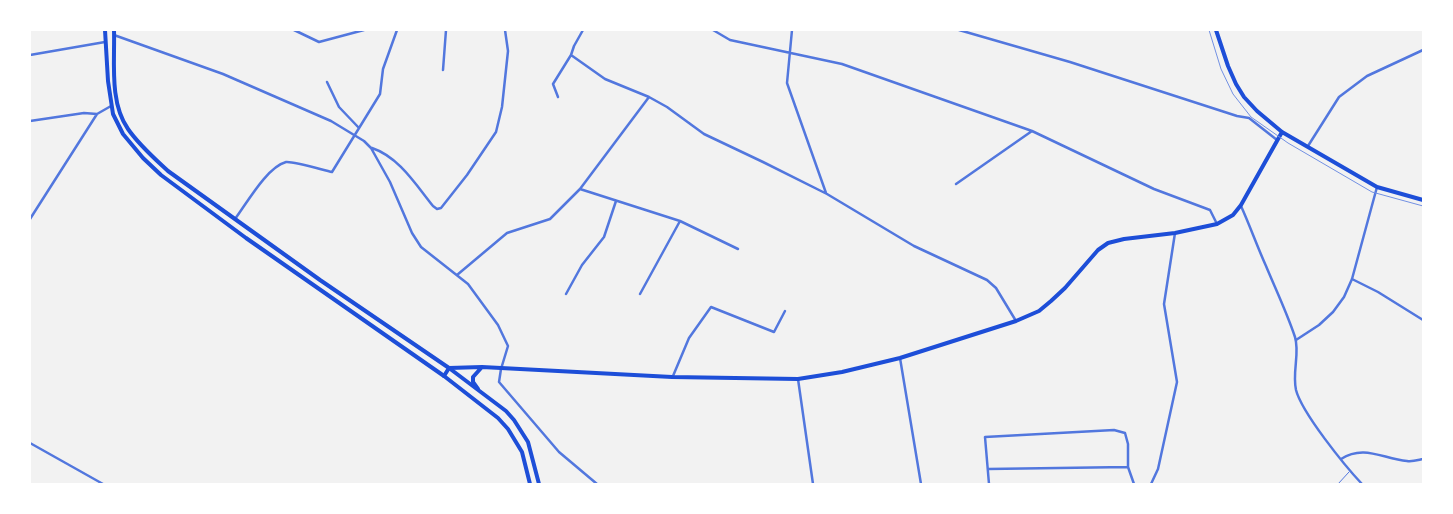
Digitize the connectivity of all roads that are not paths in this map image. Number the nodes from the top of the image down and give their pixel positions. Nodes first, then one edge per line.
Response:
1 (105, 30) edge
2 (114, 30) edge
3 (294, 30) edge
4 (364, 30) edge
5 (396, 30) edge
6 (446, 30) edge
7 (505, 30) edge
8 (583, 30) edge
9 (713, 30) edge
10 (792, 30) edge
11 (959, 30) edge
12 (1216, 30) edge
13 (114, 35) junction
14 (103, 42) junction
15 (1423, 50) edge
16 (789, 52) junction
17 (30, 55) edge
18 (571, 55) junction
19 (443, 70) dead end
20 (327, 82) dead end
21 (558, 97) dead end
22 (649, 97) junction
23 (111, 106) junction
24 (97, 114) junction
25 (30, 121) edge
26 (358, 128) junction
27 (1032, 131) junction
28 (1282, 132) junction
29 (355, 134) junction
30 (1277, 140) junction
31 (1308, 146) junction
32 (371, 148) junction
33 (956, 184) dead end
34 (1377, 187) junction
35 (580, 189) junction
36 (827, 194) junction
37 (1423, 200) edge
38 (616, 202) junction
39 (1241, 205) junction
40 (30, 219) edge
41 (235, 219) junction
42 (680, 221) junction
43 (1217, 224) junction
44 (1175, 234) junction
45 (738, 249) dead end
46 (457, 275) junction
47 (1352, 279) junction
48 (566, 294) dead end
49 (640, 294) dead end
50 (785, 311) dead end
51 (1423, 320) edge
52 (1016, 321) junction
53 (1296, 340) junction
54 (900, 358) junction
55 (482, 367) junction
56 (449, 368) junction
57 (501, 369) junction
58 (444, 376) junction
59 (672, 378) junction
60 (798, 379) junction
61 (478, 389) junction
62 (30, 443) edge
63 (1341, 459) junction
64 (1423, 459) edge
65 (1128, 467) junction
66 (988, 470) junction
67 (1350, 471) junction
68 (103, 484) edge
69 (530, 484) edge
70 (539, 484) edge
71 (597, 484) edge
72 (813, 484) edge
73 (921, 484) edge
74 (989, 484) edge
75 (1134, 484) edge
76 (1151, 484) edge
77 (1338, 484) edge
78 (1362, 484) edge

1 - 14 main road
2 - 13 main road
3 - 4 street
5 - 26 street
6 - 19 street
7 - 32 street
8 - 18 street
9 - 16 street
10 - 16 street
11 - 30 street
12 - 28 main road
13 - 29 street
13 - 41 main road
14 - 17 street
14 - 23 main road
15 - 31 street
16 - 27 street
16 - 36 street
18 - 21 street
18 - 22 street
20 - 26 street
22 - 35 street
22 - 36 street
23 - 24 street
23 - 58 main road
24 - 25 street
24 - 40 street
26 - 29 street
27 - 33 street
27 - 43 street
28 - 30 main road
28 - 31 main road
29 - 32 street
29 - 41 street
30 - 39 main road
31 - 34 main road
32 - 46 street
34 - 37 main road
34 - 47 street
35 - 38 street
35 - 46 street
36 - 52 street
38 - 42 street
38 - 48 street
39 - 43 main road
39 - 53 street
41 - 56 main road
42 - 45 street
42 - 49 street
43 - 44 main road
44 - 52 main road
44 - 76 street
46 - 57 street
47 - 51 street
47 - 53 street
50 - 59 street
52 - 54 main road
53 - 63 street
54 - 60 main road
54 - 73 street
55 - 56 main road
55 - 57 main road
55 - 61 main road
56 - 58 main road
56 - 61 main road
57 - 59 main road
57 - 71 street
58 - 69 main road
59 - 60 main road
60 - 72 street
61 - 70 main road
62 - 68 street
63 - 64 street
63 - 67 street
65 - 66 street
65 - 66 street
65 - 75 street
66 - 74 street
67 - 77 lane
67 - 78 street

